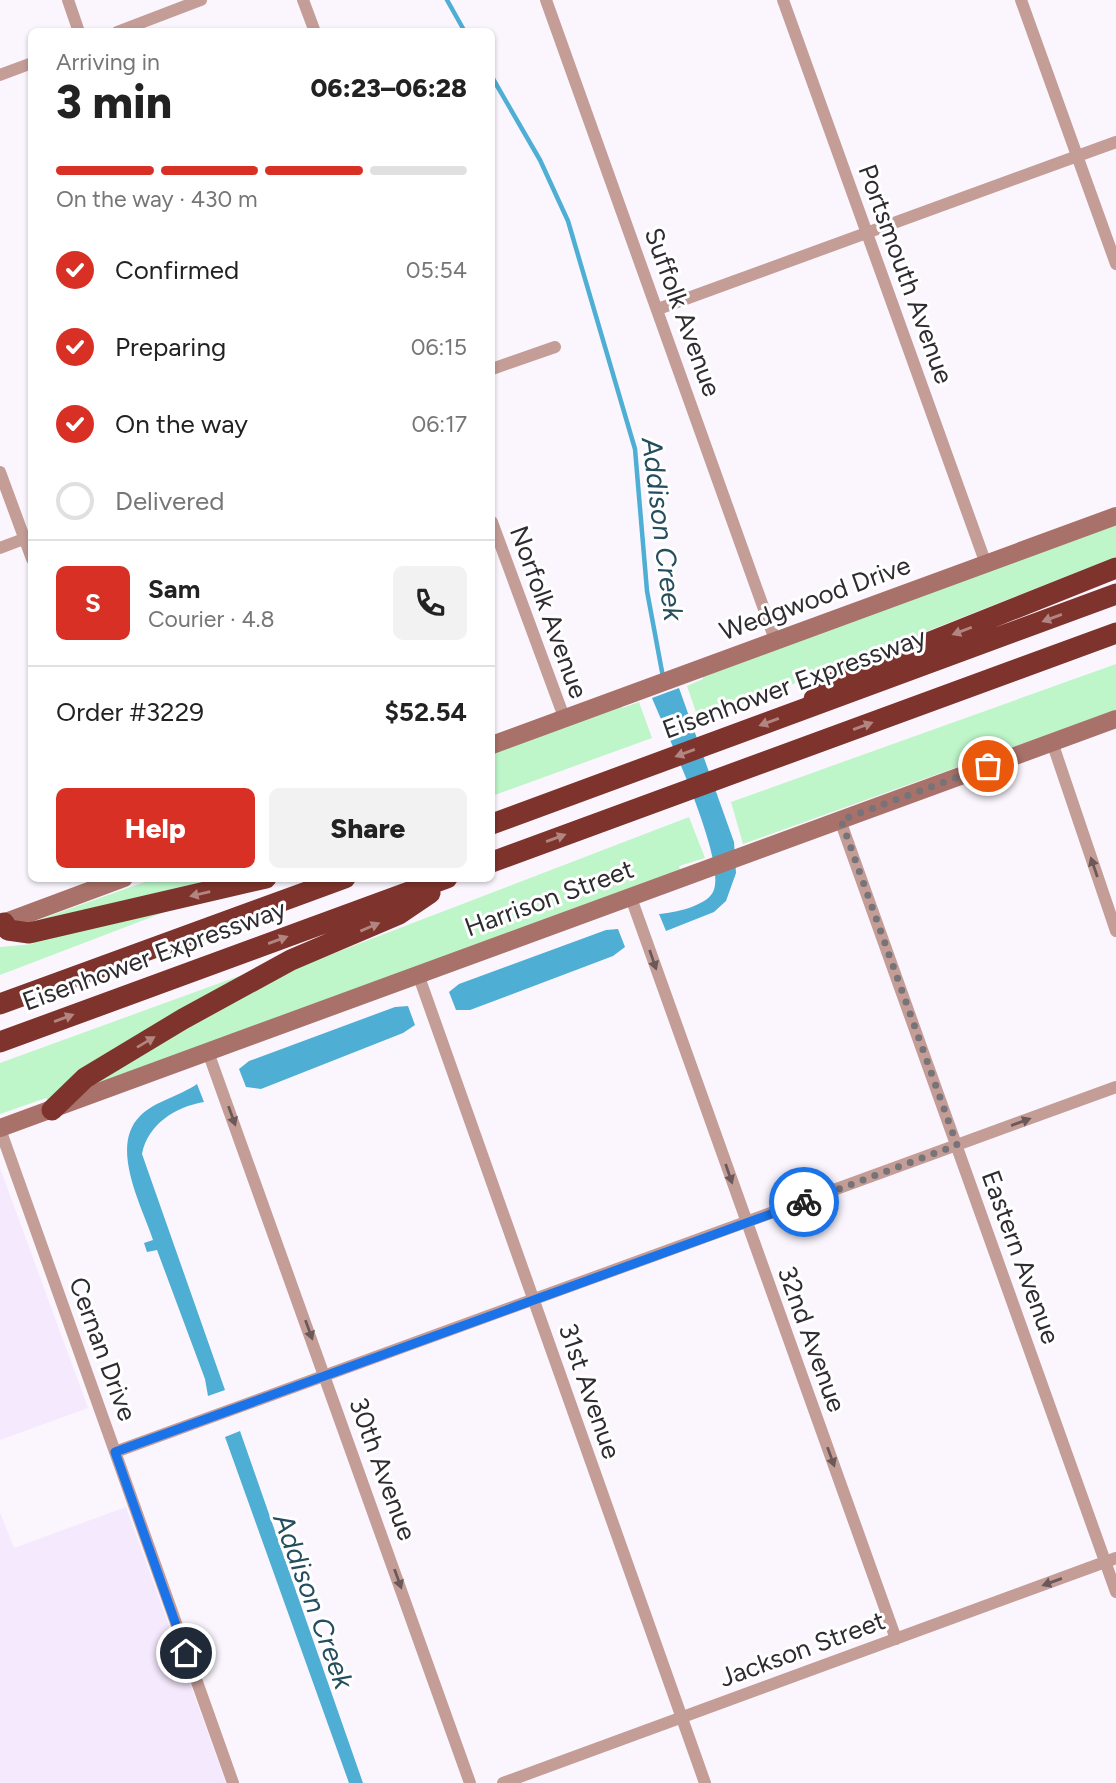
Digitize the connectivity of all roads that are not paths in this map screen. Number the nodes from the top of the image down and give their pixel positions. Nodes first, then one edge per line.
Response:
1 (68, 0) edge
2 (201, 0) edge
3 (303, 0) edge
4 (546, 0) edge
5 (783, 0) edge
6 (1021, 0) edge
7 (78, 28) edge
8 (128, 28) edge
9 (314, 28) edge
10 (28, 64) edge
11 (0, 75) edge
12 (1116, 142) edge
13 (1077, 156) junction
14 (867, 233) junction
15 (1116, 264) edge
16 (657, 309) junction
17 (555, 347) dead end
18 (495, 368) edge
19 (0, 472) edge
20 (1116, 516) edge
21 (495, 530) edge
22 (28, 538) edge
23 (0, 548) edge
24 (986, 564) junction
25 (1116, 568) edge
26 (1116, 594) edge
27 (1116, 633) edge
28 (775, 640) junction
29 (802, 710) junction
30 (565, 717) junction
31 (1116, 719) edge
32 (1052, 743) junction
33 (495, 744) edge
34 (841, 820) junction
35 (495, 823) edge
36 (495, 861) edge
37 (113, 882) edge
38 (249, 882) edge
39 (334, 882) edge
40 (438, 882) edge
41 (443, 882) edge
42 (630, 895) junction
43 (2, 923) edge
44 (1116, 931) edge
45 (418, 974) junction
46 (0, 1004) edge
47 (0, 1042) edge
48 (208, 1052) junction
49 (1116, 1087) edge
50 (51, 1110) junction
51 (0, 1128) edge
52 (957, 1145) junction
53 (746, 1224) junction
54 (534, 1300) junction
55 (326, 1376) junction
56 (115, 1452) junction
57 (1111, 1560) edge
58 (1116, 1592) edge
59 (896, 1639) junction
60 (682, 1718) junction
61 (233, 1783) edge
62 (470, 1783) edge
63 (503, 1783) edge
64 (705, 1783) edge

1 - 7 street
2 - 8 street
3 - 9 street
4 - 16 street, Suffolk Avenue
5 - 14 street, Portsmouth Avenue
6 - 13 street
10 - 11 street
12 - 13 street
13 - 14 street
13 - 15 street
14 - 16 street
14 - 24 street, Portsmouth Avenue
16 - 28 street, Suffolk Avenue
17 - 18 street
19 - 22 street
20 - 24 street, Wedgwood Drive
21 - 30 street, Norfolk Avenue
22 - 23 street
24 - 28 street, Wedgwood Drive
25 -> 29 highway
26 -> 29 highway, Eisenhower Expressway
36 -> 27 highway
28 - 30 street, Wedgwood Drive
29 -> 35 highway, Eisenhower Expressway
30 - 33 street, Wedgwood Drive
31 - 32 street, Harrison Street
32 - 34 street, Harrison Street
44 -> 32 street
34 - 42 street, Harrison Street
34 - 52 street, Eastern Avenue
37 - 43 street
38 -> 43 highway
39 - 46 highway, Eisenhower Expressway
47 -> 40 highway, Eisenhower Expressway
50 -> 41 highway
42 - 45 street, Harrison Street
42 -> 53 street, 32nd Avenue
45 - 48 street, Harrison Street
45 - 54 street, 31st Avenue
48 - 50 street, Harrison Street
48 -> 55 street, 30th Avenue
52 -> 49 street
50 - 51 street, Harrison Street
51 - 56 street, Cernan Drive
52 - 53 street
52 - 57 street, Eastern Avenue
53 - 54 street
53 -> 59 street, 32nd Avenue
54 - 55 street
54 - 60 street, 31st Avenue
55 - 56 street
55 -> 62 street, 30th Avenue
56 - 61 street, Cernan Drive
57 - 58 street, Eastern Avenue
57 -> 59 street, Jackson Street
59 - 60 street, Jackson Street
60 - 63 street, Jackson Street
60 - 64 street, 31st Avenue

